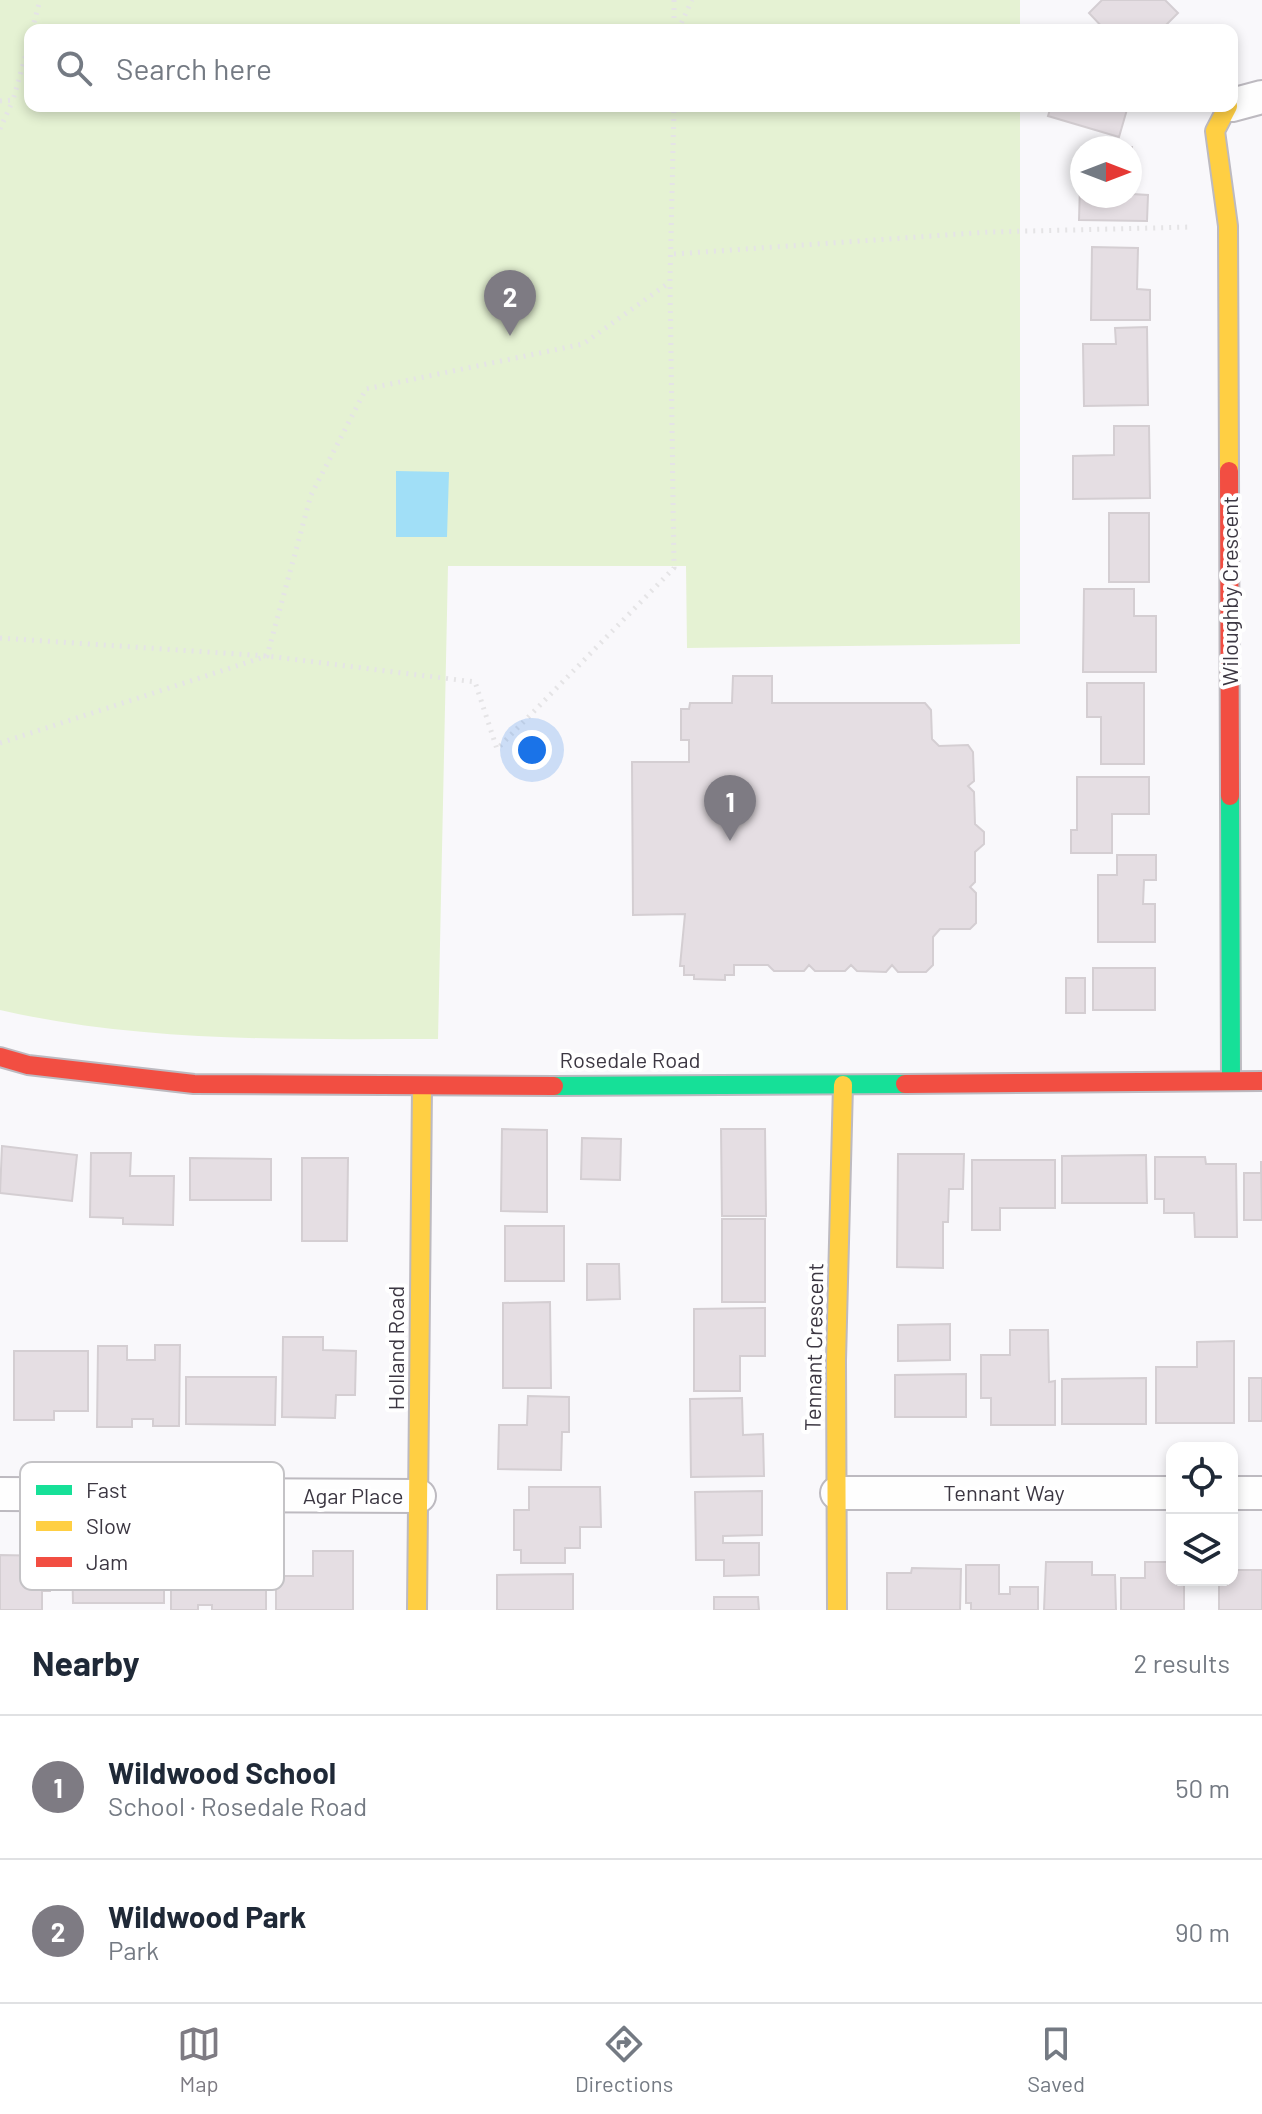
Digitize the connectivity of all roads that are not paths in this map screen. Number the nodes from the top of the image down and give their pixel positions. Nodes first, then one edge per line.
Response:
1 (1262, 97) edge
2 (1238, 103) edge
3 (1226, 112) edge
4 (0, 1057) edge
5 (1231, 1081) junction
6 (1262, 1081) edge
7 (843, 1085) junction
8 (422, 1087) junction
9 (837, 1493) junction
10 (1166, 1493) edge
11 (1238, 1493) edge
12 (1262, 1493) edge
13 (0, 1494) edge
14 (20, 1494) edge
15 (284, 1495) edge
16 (419, 1496) junction
17 (417, 1610) edge
18 (837, 1610) edge

1 - 2 street, Wiloughby Crescent
3 - 5 street, Wiloughby Crescent
4 - 8 street, Rosedale Road
5 - 6 street, Rosedale Road
5 - 7 street, Rosedale Road
7 - 8 street, Rosedale Road
7 - 9 street, Tennant Crescent
8 - 16 street, Holland Road
9 - 10 street, Tennant Way
9 - 18 street, Tennant Crescent
11 - 12 street
13 - 14 street, Agar Place
15 - 16 street, Agar Place
16 - 17 street, Holland Road

